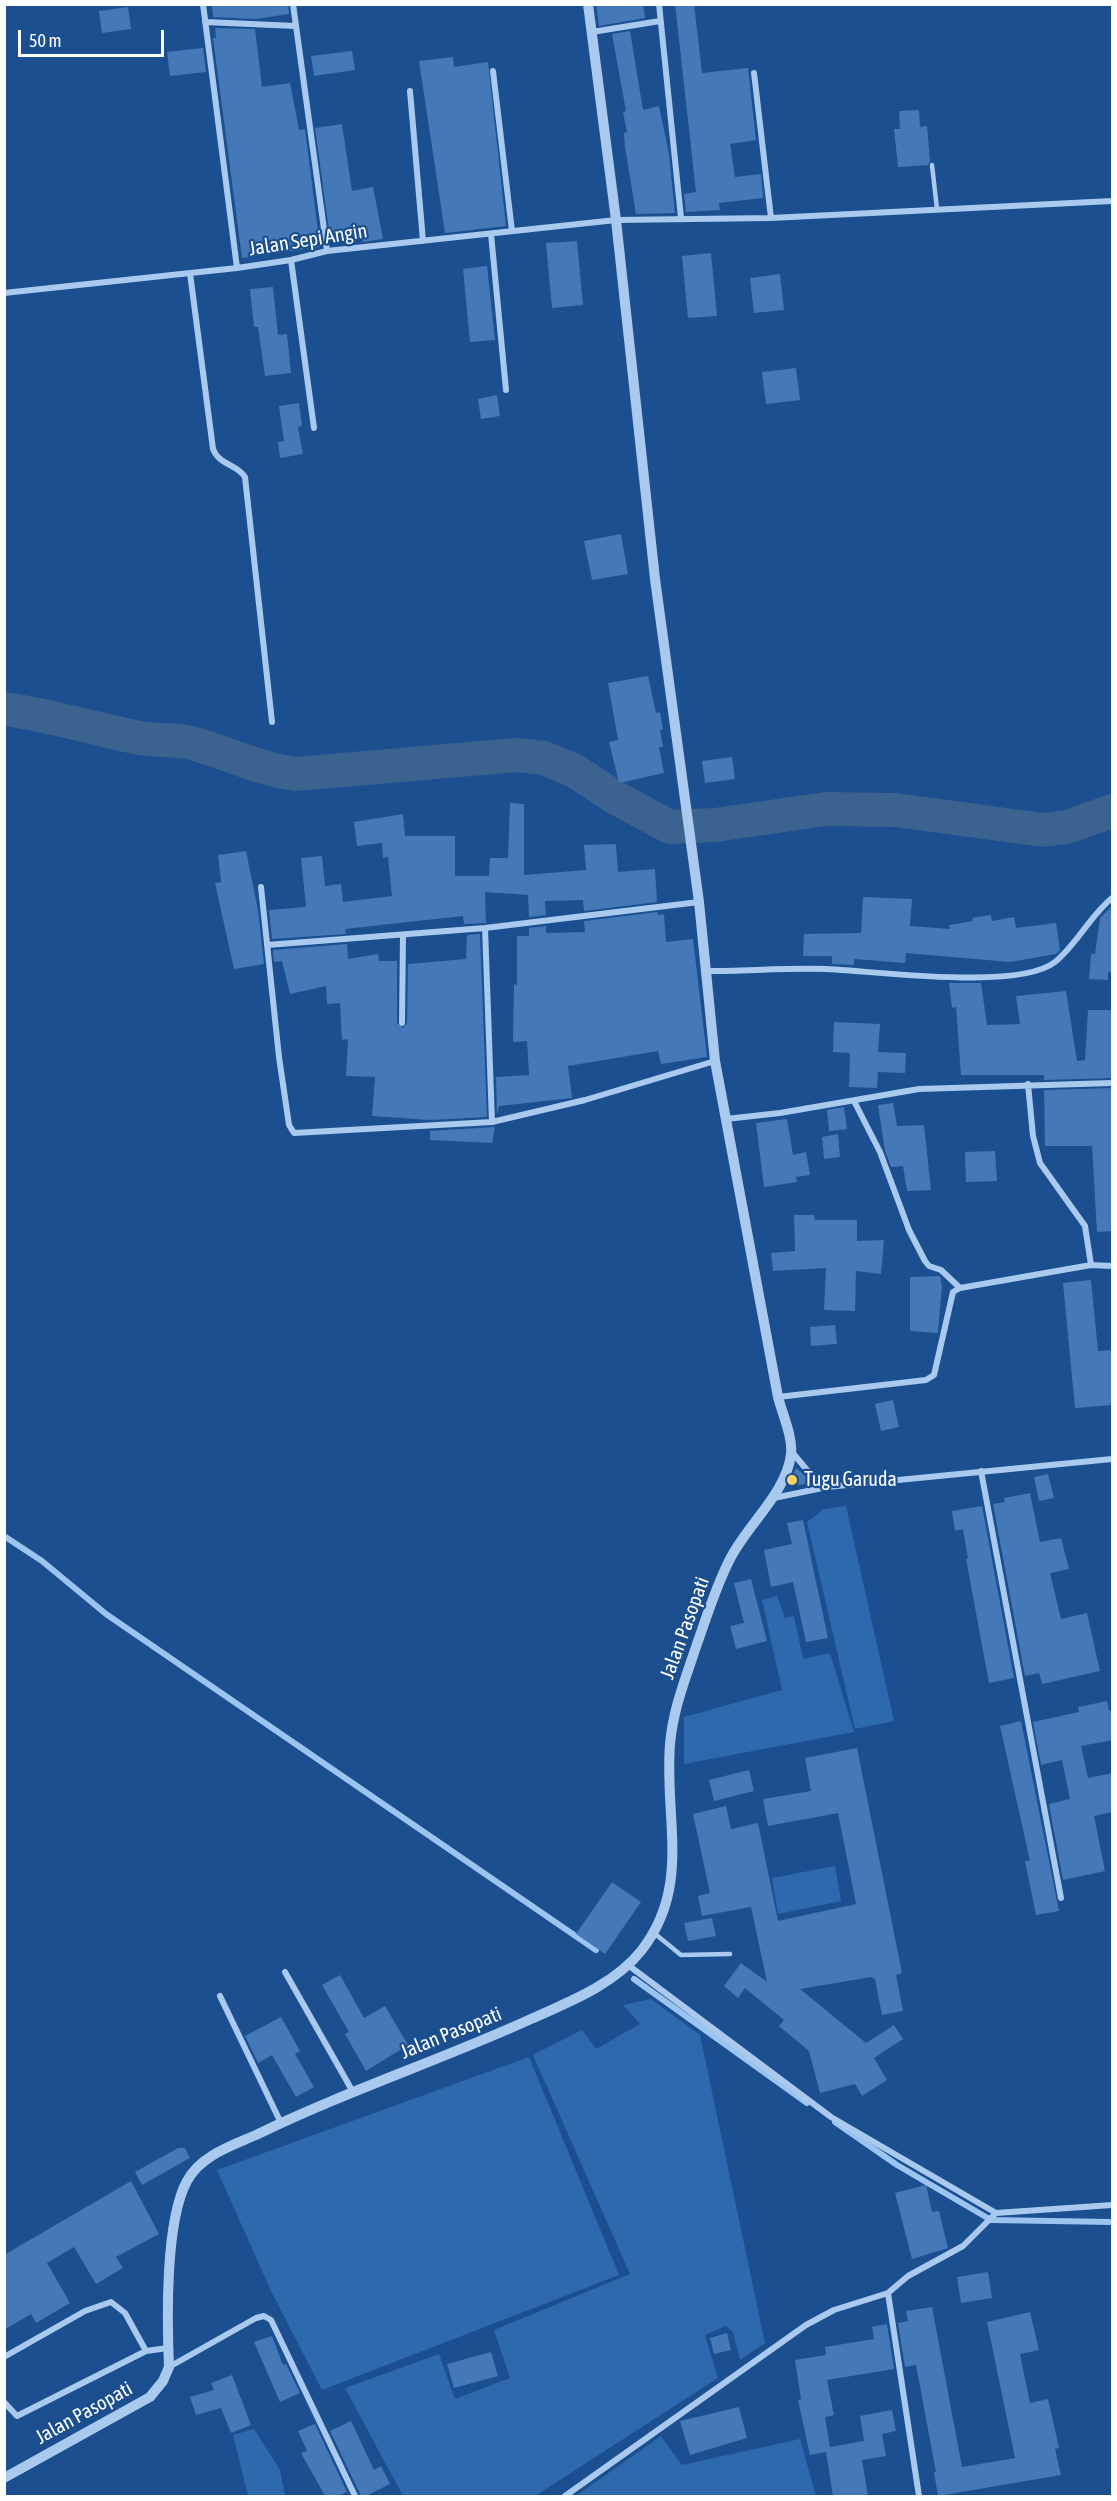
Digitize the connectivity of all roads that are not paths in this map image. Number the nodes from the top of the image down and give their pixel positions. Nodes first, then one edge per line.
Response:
1 (203, 4) edge
2 (292, 4) edge
3 (588, 4) edge
4 (659, 4) edge
5 (660, 21) junction
6 (205, 22) junction
7 (296, 26) junction
8 (592, 32) junction
9 (493, 71) dead end
10 (754, 74) dead end
11 (410, 91) dead end
12 (932, 165) dead end
13 (1113, 201) edge
14 (937, 209) junction
15 (681, 218) junction
16 (771, 218) junction
17 (616, 220) junction
18 (512, 231) junction
19 (491, 234) junction
20 (423, 241) junction
21 (327, 251) junction
22 (291, 260) junction
23 (237, 268) junction
24 (190, 273) junction
25 (4, 293) edge
26 (506, 390) dead end
27 (314, 428) dead end
28 (272, 722) dead end
29 (261, 887) dead end
30 (1113, 898) edge
31 (699, 902) junction
32 (485, 928) junction
33 (403, 935) junction
34 (267, 945) junction
35 (707, 971) junction
36 (402, 1023) dead end
37 (715, 1061) junction
38 (1113, 1083) edge
39 (1028, 1084) junction
40 (854, 1101) junction
41 (726, 1119) junction
42 (492, 1122) junction
43 (1091, 1265) junction
44 (1113, 1266) edge
45 (960, 1288) junction
46 (778, 1397) junction
47 (792, 1452) junction
48 (1113, 1460) edge
49 (981, 1471) junction
50 (828, 1487) junction
51 (774, 1498) junction
52 (1061, 1898) dead end
53 (654, 1933) junction
54 (730, 1954) dead end
55 (628, 1965) junction
56 (285, 1972) dead end
57 (220, 1996) dead end
58 (353, 2092) junction
59 (281, 2123) junction
60 (1113, 2205) edge
61 (994, 2215) junction
62 (888, 2293) junction
63 (168, 2348) junction
64 (146, 2351) junction
65 (4, 2357) edge
66 (169, 2367) junction
67 (4, 2402) edge
68 (4, 2478) edge
69 (355, 2496) edge
70 (565, 2496) edge
71 (919, 2496) edge

1 - 6 street
2 - 7 street
3 - 8 street
4 - 5 street
5 - 8 street
5 - 15 street
6 - 7 street
6 - 23 street
7 - 21 street
8 - 17 street
9 - 18 street
10 - 16 street
11 - 20 street
12 - 14 lane
13 - 14 street, Jalan Sepi Angin
14 - 16 street, Jalan Sepi Angin
15 - 16 street, Jalan Sepi Angin
15 - 17 street, Jalan Sepi Angin
17 - 18 street, Jalan Sepi Angin
17 - 31 street
18 - 19 street, Jalan Sepi Angin
19 - 20 street, Jalan Sepi Angin
19 - 26 street
20 - 21 street, Jalan Sepi Angin
21 - 22 street, Jalan Sepi Angin
22 - 23 street, Jalan Sepi Angin
22 - 27 street
23 - 24 street, Jalan Sepi Angin
24 - 25 street, Jalan Sepi Angin
24 - 28 street
29 - 34 street
30 - 35 street
31 - 32 street
31 - 35 street
32 - 33 street
32 - 42 street
33 - 34 street
33 - 36 street
34 - 42 street
35 - 37 street
37 - 41 street
37 - 42 street
38 - 39 street
39 - 40 street
39 - 43 street
40 - 41 street
40 - 45 street
41 - 46 street
43 - 44 street
43 - 45 street
45 - 46 street
46 - 47 street
47 - 50 street
47 - 51 street, Jalan Pasopati
48 - 49 street
49 - 50 street
49 - 52 street
50 - 51 street
51 - 53 street, Jalan Pasopati
53 - 54 lane
53 - 55 street, Jalan Pasopati
55 - 58 street, Jalan Pasopati
55 - 61 street
56 - 58 street
57 - 59 street
58 - 59 street, Jalan Pasopati
59 - 63 street, Jalan Pasopati
60 - 61 street
61 - 62 street
62 - 70 street
62 - 71 street
63 - 64 street
63 - 66 street, Jalan Pasopati
64 - 65 street
64 - 67 street
66 - 68 street, Jalan Pasopati
66 - 69 street

